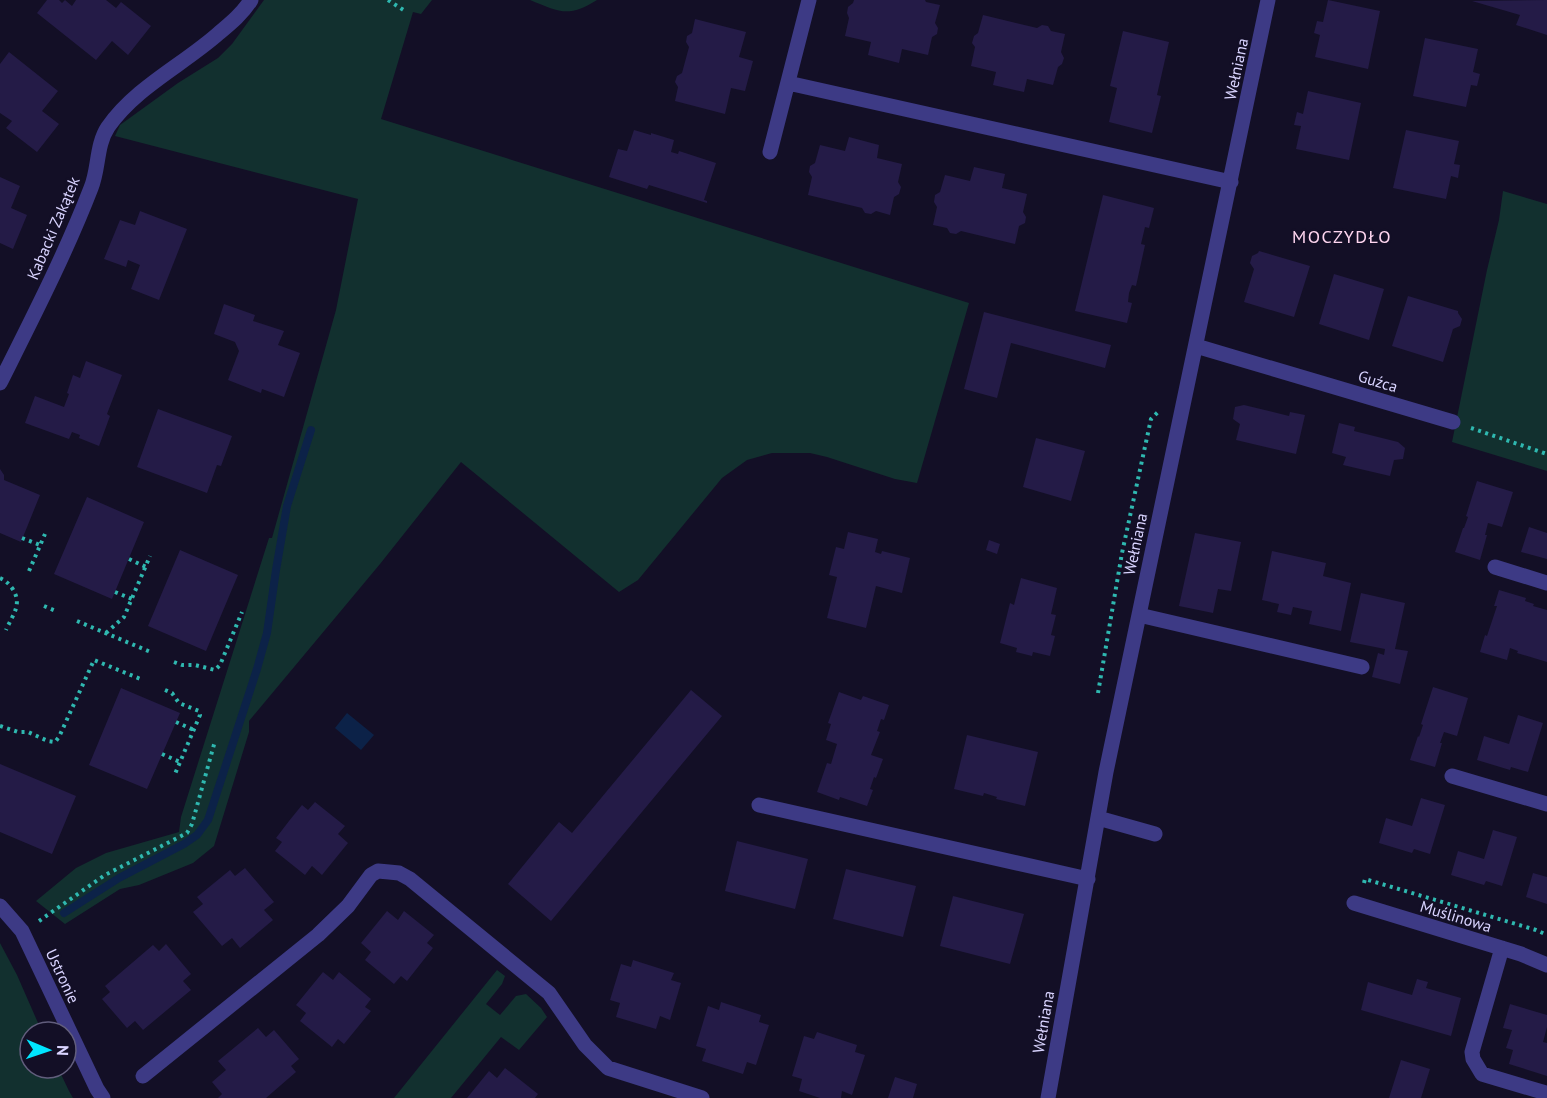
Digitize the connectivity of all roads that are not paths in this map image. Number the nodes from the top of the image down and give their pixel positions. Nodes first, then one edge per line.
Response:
1 (251, 0) edge
2 (809, 0) edge
3 (1268, 0) edge
4 (788, 83) junction
5 (770, 152) dead end
6 (1231, 182) junction
7 (1196, 345) junction
8 (0, 383) edge
9 (1453, 422) road end
10 (1495, 567) dead end
11 (1547, 583) edge
12 (1139, 615) junction
13 (1362, 667) dead end
14 (1452, 776) dead end
15 (1547, 804) edge
16 (759, 805) dead end
17 (1098, 818) junction
18 (1155, 834) dead end
19 (1088, 879) junction
20 (1357, 904) road end
21 (0, 906) edge
22 (1502, 948) junction
23 (1547, 965) edge
24 (143, 1076) dead end
25 (1546, 1093) edge
26 (103, 1098) edge
27 (702, 1098) edge
28 (1048, 1098) edge

1 - 8 street, Kabacki Zakątek
2 - 4 street
3 - 6 street, Wełniana
4 - 5 street
4 - 6 street
6 - 7 street, Wełniana
7 - 9 street, Guźca
7 - 12 street, Wełniana
10 - 11 street
12 - 13 street
12 - 17 street, Wełniana
14 - 15 street
16 - 19 street
17 - 18 street
17 - 19 street, Wełniana
19 - 28 street, Wełniana
20 - 22 street, Muślinowa
21 - 26 street, Ustronie
22 - 23 street, Muślinowa
22 - 25 street
24 - 27 street

